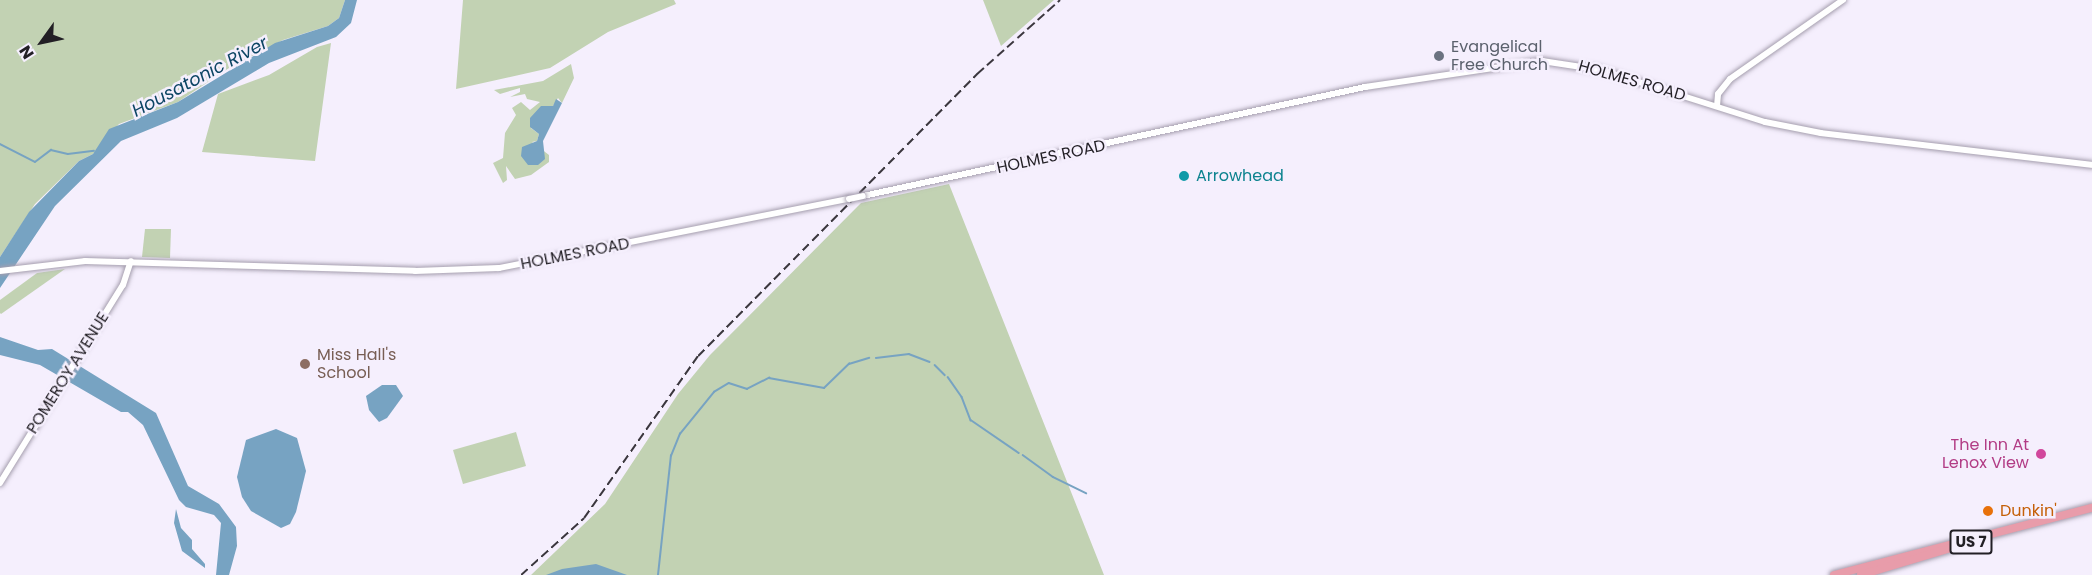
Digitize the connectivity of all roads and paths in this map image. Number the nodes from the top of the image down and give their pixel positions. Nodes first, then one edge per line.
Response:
1 (1843, 0) edge
2 (1717, 106) junction
3 (2092, 165) edge
4 (131, 261) junction
5 (0, 271) edge
6 (0, 483) edge
7 (2092, 508) edge
8 (2015, 527) junction
9 (1897, 565) junction
10 (1866, 573) edge
11 (1834, 575) edge
12 (1886, 575) edge

1 - 2 street
2 - 3 street, HOLMES ROAD
2 - 4 street, HOLMES ROAD, bridge
4 - 5 street, HOLMES ROAD
4 - 6 street, POMEROY AVENUE
7 - 8 highway, US 7
8 - 9 highway, US 7
8 - 10 highway, US 7
9 - 10 highway, US 7
9 - 12 highway
10 - 11 highway, US 7

